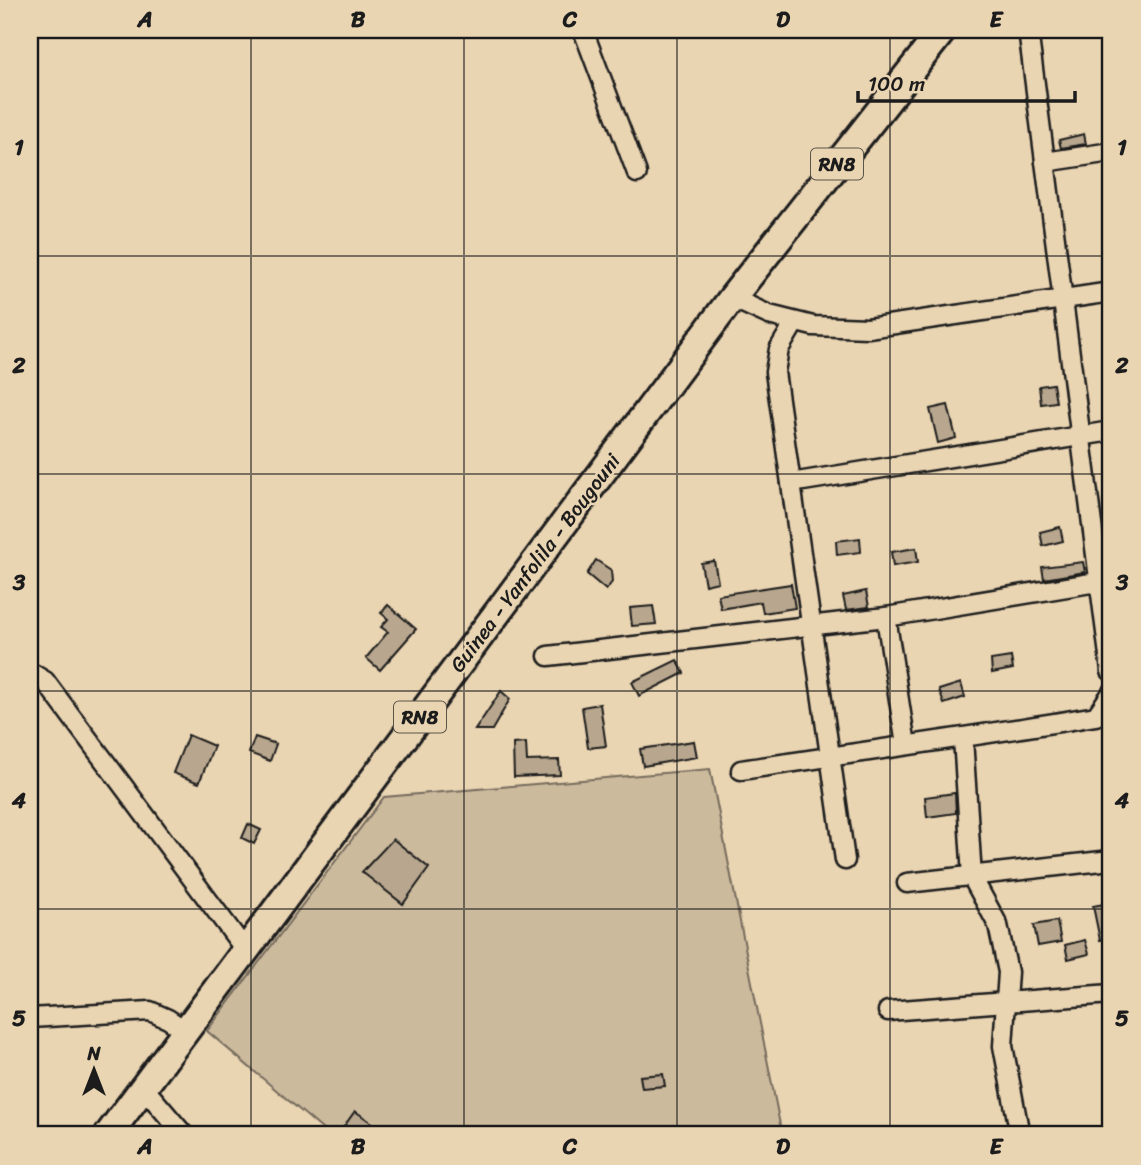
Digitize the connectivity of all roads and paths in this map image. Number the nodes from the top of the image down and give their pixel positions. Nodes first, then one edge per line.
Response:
1 (583, 30) edge
2 (943, 30) edge
3 (1028, 30) edge
4 (1111, 152) edge
5 (1045, 162) junction
6 (637, 173) dead end
7 (1111, 292) edge
8 (732, 298) junction
9 (1063, 299) junction
10 (795, 322) junction
11 (1111, 431) edge
12 (1081, 436) junction
13 (791, 483) junction
14 (1105, 580) edge
15 (886, 617) junction
16 (811, 625) junction
17 (548, 656) dead end
18 (1111, 671) edge
19 (30, 672) edge
20 (1111, 694) edge
21 (964, 738) junction
22 (906, 745) junction
23 (830, 756) junction
24 (741, 770) dead end
25 (845, 860) dead end
26 (1111, 860) edge
27 (972, 877) junction
28 (907, 883) dead end
29 (246, 951) junction
30 (1111, 994) edge
31 (1006, 1002) junction
32 (888, 1011) dead end
33 (30, 1018) edge
34 (186, 1031) junction
35 (144, 1088) junction
36 (108, 1135) edge
37 (184, 1135) edge
38 (1020, 1135) edge

1 - 6 street
2 - 8 main road, Guinea - Yanfolila - Bougouni / RN8
3 - 5 street
4 - 5 street
5 - 9 street
7 - 9 street
8 - 10 street
8 - 29 main road, Guinea - Yanfolila - Bougouni / RN8
9 - 10 street
9 - 12 street
10 - 13 street
11 - 12 street
12 - 13 street
12 - 14 street
13 - 16 street
14 - 15 street
14 - 18 street
15 - 16 street
15 - 22 street
16 - 17 street
16 - 23 street
19 - 29 street
20 - 21 street
21 - 22 street
21 - 27 street
22 - 23 street
23 - 24 street
23 - 25 street
26 - 27 street
27 - 28 street
27 - 31 street
29 - 34 main road, Guinea - Yanfolila - Bougouni / RN8
30 - 31 street
31 - 32 street
31 - 38 street
33 - 34 street
34 - 35 main road, Guinea - Yanfolila - Bougouni / RN8
35 - 36 main road, Guinea - Yanfolila - Bougouni / RN8
35 - 37 street

